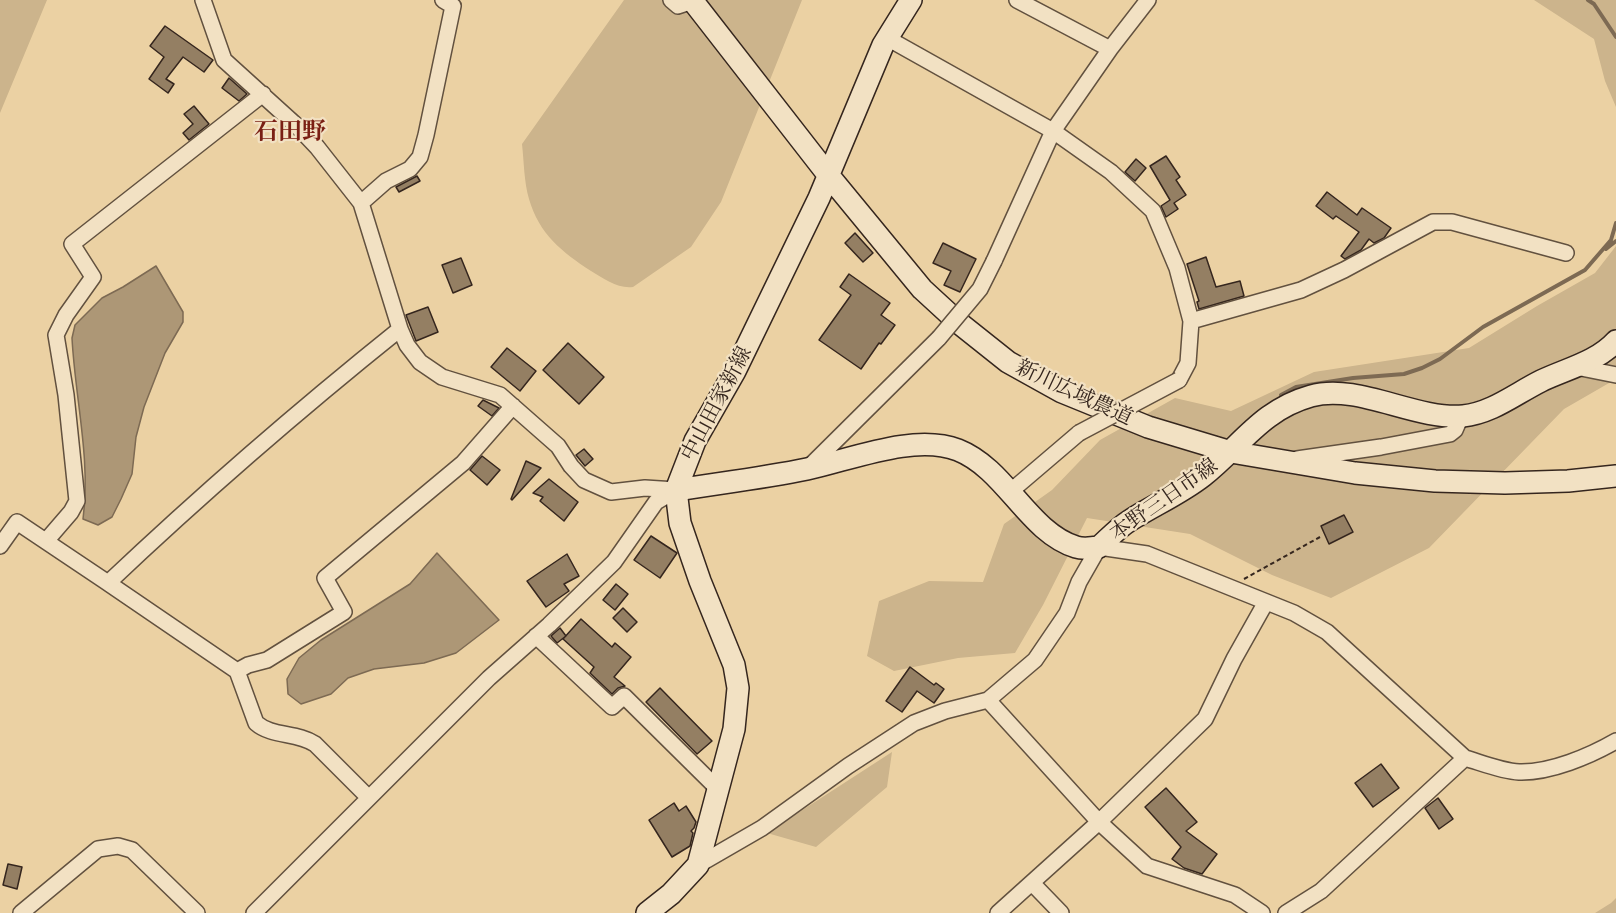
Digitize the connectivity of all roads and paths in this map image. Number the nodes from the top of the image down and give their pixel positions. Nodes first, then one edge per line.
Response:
1 (203, 0) edge
2 (671, 0) edge
3 (693, 0) edge
4 (911, 0) edge
5 (1017, 0) edge
6 (1148, 0) edge
7 (452, 2) edge
8 (887, 38) junction
9 (1110, 49) junction
10 (263, 94) junction
11 (1053, 131) junction
12 (829, 176) junction
13 (361, 203) junction
14 (1566, 253) dead end
15 (1191, 321) junction
16 (400, 329) junction
17 (1616, 340) edge
18 (1576, 367) junction
19 (1616, 375) edge
20 (513, 406) junction
21 (1461, 416) junction
22 (1231, 452) junction
23 (1282, 461) junction
24 (806, 469) junction
25 (1616, 476) edge
26 (676, 490) junction
27 (1011, 491) junction
28 (1320, 537) dead end
29 (46, 541) junction
30 (0, 546) edge
31 (1099, 548) junction
32 (108, 583) junction
33 (1228, 587) junction
34 (1266, 602) junction
35 (536, 636) junction
36 (237, 671) junction
37 (988, 700) junction
38 (1616, 741) edge
39 (1465, 758) junction
40 (718, 789) junction
41 (369, 798) junction
42 (1099, 822) junction
43 (698, 866) junction
44 (1032, 883) junction
45 (21, 913) edge
46 (197, 913) edge
47 (254, 913) edge
48 (647, 913) edge
49 (998, 913) edge
50 (1061, 913) edge
51 (1262, 913) edge
52 (1286, 913) edge

1 - 10 street
2 - 3 street
3 - 12 main road, 新川広域農道
4 - 8 main road, 中山田家新線
5 - 9 street
6 - 9 street
7 - 13 street
8 - 11 street
8 - 12 main road, 中山田家新線
9 - 11 street
10 - 13 street
10 - 29 street
11 - 15 street
11 - 24 street, bridge
12 - 22 main road, 新川広域農道
12 - 26 main road, 中山田家新線
13 - 16 street
14 - 15 street
15 - 27 street, bridge
16 - 20 street
16 - 32 street
17 - 18 main road, 本野三日市線
18 - 19 street
18 - 21 main road, 本野三日市線
20 - 26 street
20 - 36 street
21 - 22 main road, 本野三日市線
21 - 23 street
22 - 23 main road, 新川広域農道
22 - 31 main road, 本野三日市線
23 - 25 main road, 新川広域農道
24 - 26 main road, 本野三日市線
24 - 27 main road, 本野三日市線
26 - 35 street
26 - 40 main road, 中山田家新線
27 - 31 main road, 本野三日市線
28 - 33 path
29 - 30 street
29 - 32 street
31 - 33 street
31 - 37 street
32 - 36 street
33 - 34 street
34 - 39 street
34 - 42 street
35 - 40 street
35 - 41 street
36 - 41 street
37 - 42 street
37 - 43 street
38 - 39 street
39 - 52 street
40 - 43 main road, 中山田家新線
41 - 47 street
42 - 44 street
42 - 51 street
43 - 48 main road, 中山田家新線
44 - 49 street
44 - 50 street
45 - 46 street

